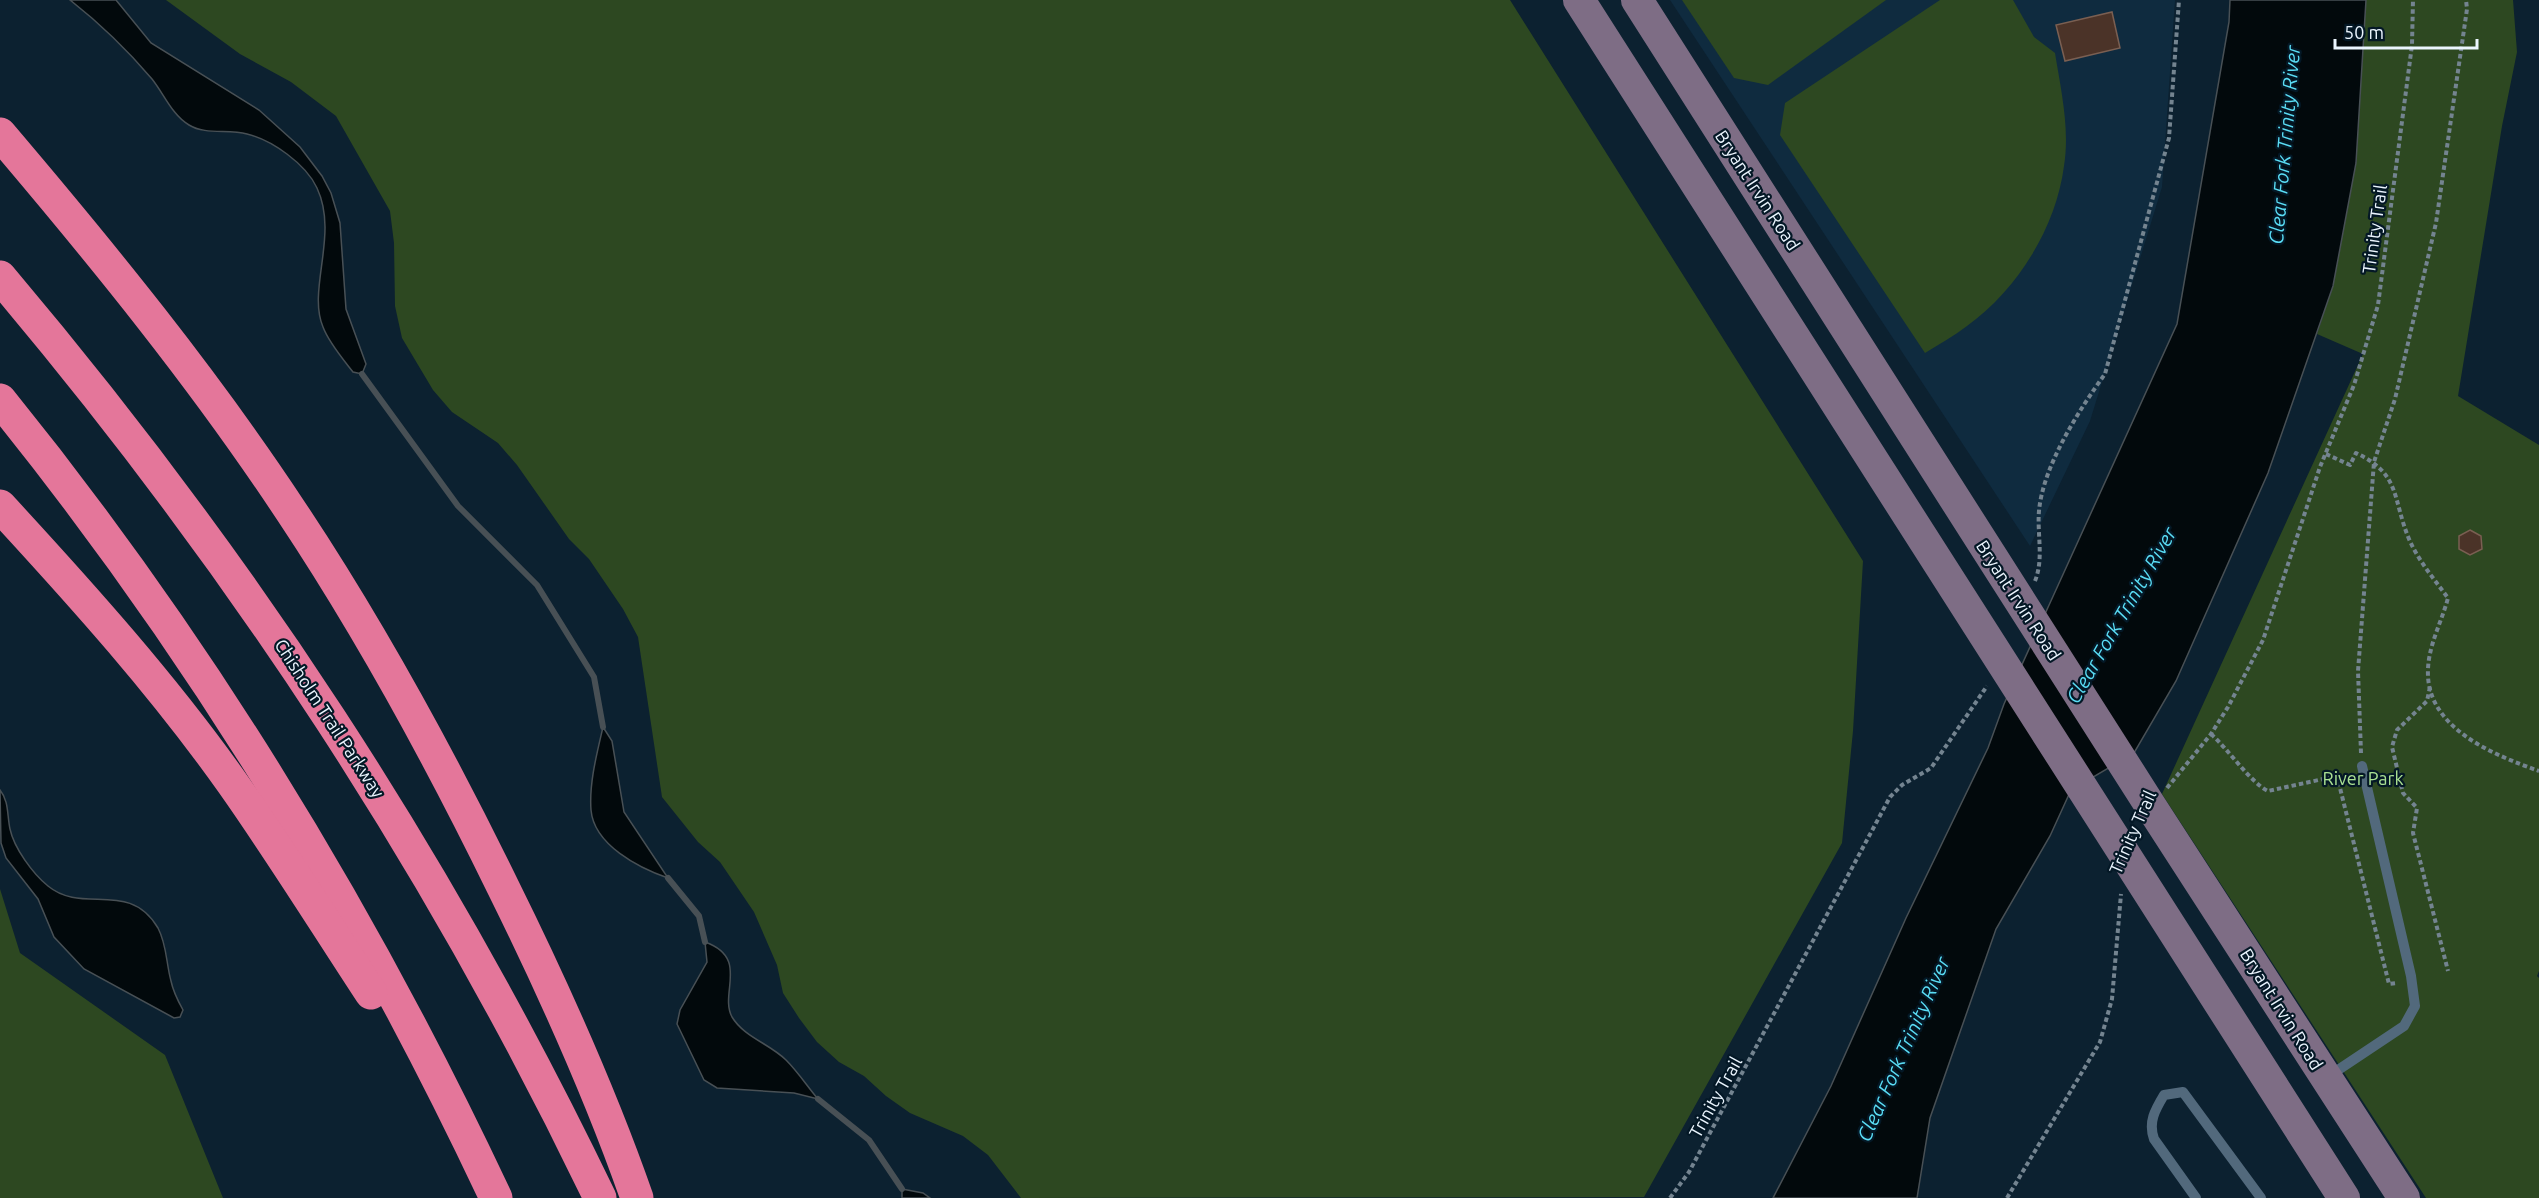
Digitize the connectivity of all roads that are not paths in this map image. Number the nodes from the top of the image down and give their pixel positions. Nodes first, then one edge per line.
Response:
1 (1580, 0) edge
2 (1637, 0) edge
3 (0, 134) edge
4 (0, 277) edge
5 (0, 400) edge
6 (0, 506) edge
7 (2362, 765) road end
8 (2325, 1078) junction
9 (467, 1136) junction
10 (496, 1198) edge
11 (600, 1198) edge
12 (637, 1198) edge
13 (2196, 1198) edge
14 (2261, 1198) edge
15 (2344, 1198) edge
16 (2404, 1198) edge

1 - 15 main road
2 - 8 main road, Bryant Irvin Road
3 - 12 highway
4 - 11 highway, Chisholm Trail Parkway
5 - 9 highway
6 - 9 highway
7 - 8 lane
8 - 16 main road, Bryant Irvin Road
9 - 10 highway
13 - 14 lane

